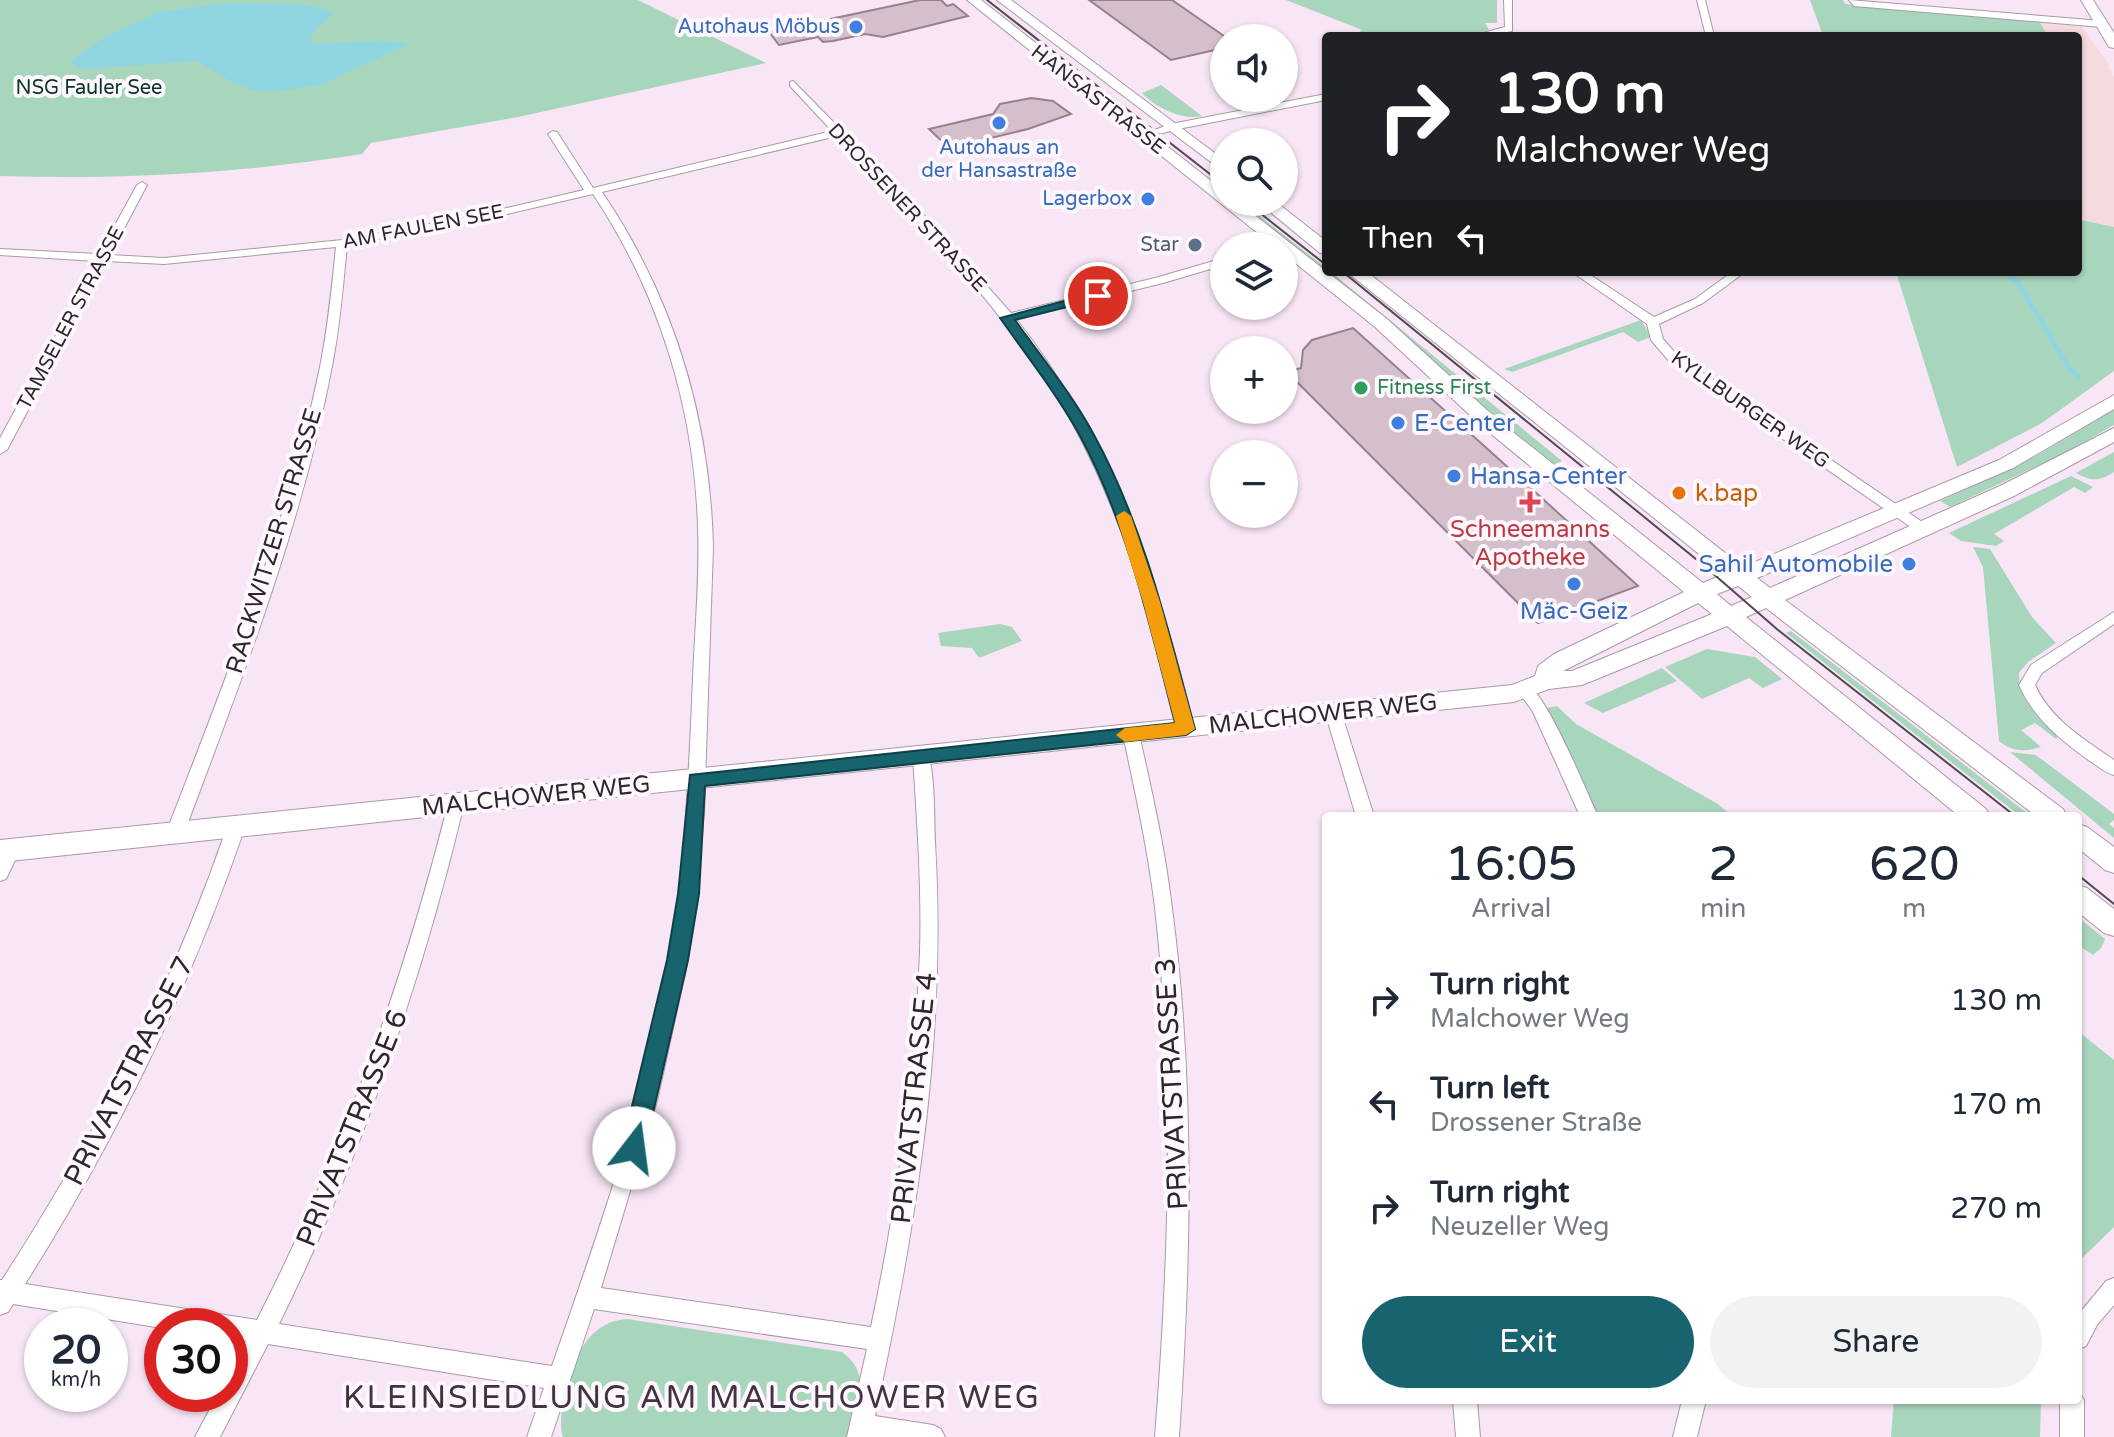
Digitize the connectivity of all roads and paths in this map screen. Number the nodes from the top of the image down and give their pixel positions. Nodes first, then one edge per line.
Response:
1 (973, 0) edge
2 (1003, 0) edge
3 (1508, 0) edge
4 (1701, 0) edge
5 (1853, 0) edge
6 (1879, 0) edge
7 (2087, 0) edge
8 (1895, 6) junction
9 (2108, 24) edge
10 (1505, 32) edge
11 (1709, 32) edge
12 (2114, 44) edge
13 (793, 84) dead end
14 (1322, 100) edge
15 (1171, 127) junction
16 (838, 133) junction
17 (553, 134) dead end
18 (1143, 136) junction
19 (1210, 156) edge
20 (142, 185) dead end
21 (1210, 188) edge
22 (593, 191) junction
23 (1245, 216) edge
24 (1284, 216) edge
25 (1264, 232) edge
26 (342, 243) junction
27 (1322, 246) edge
28 (0, 252) edge
29 (100, 259) junction
30 (1298, 259) edge
31 (1210, 265) edge
32 (1361, 276) edge
33 (1584, 276) edge
34 (1733, 276) edge
35 (1007, 318) junction
36 (1653, 322) junction
37 (2114, 401) edge
38 (2114, 434) edge
39 (0, 450) edge
40 (1897, 511) junction
41 (1923, 529) junction
42 (1741, 575) junction
43 (1700, 593) junction
44 (1770, 598) junction
45 (1729, 617) junction
46 (2114, 617) edge
47 (1536, 685) junction
48 (1333, 712) junction
49 (1186, 729) junction
50 (1131, 734) junction
51 (921, 756) junction
52 (2114, 769) edge
53 (696, 780) junction
54 (456, 804) junction
55 (1364, 812) edge
56 (1587, 812) edge
57 (1972, 812) edge
58 (2049, 812) edge
59 (236, 827) junction
60 (175, 833) junction
61 (2082, 837) edge
62 (4, 858) edge
63 (2114, 862) edge
64 (2082, 899) edge
65 (2114, 925) edge
66 (2114, 1289) edge
67 (3, 1296) edge
68 (588, 1297) junction
69 (144, 1315) edge
70 (248, 1330) edge
71 (2082, 1330) edge
72 (264, 1333) junction
73 (881, 1340) junction
74 (559, 1379) junction
75 (1465, 1404) edge
76 (1693, 1404) edge
77 (2072, 1404) edge
78 (861, 1431) edge
79 (207, 1437) edge
80 (539, 1437) edge
81 (933, 1437) edge
82 (1167, 1437) edge
83 (1468, 1437) edge
84 (1685, 1437) edge
85 (2072, 1437) edge

1 - 18 main road, HANSASTRASSE
2 - 15 main road, HANSASTRASSE
3 - 10 street
4 - 11 street
5 - 8 street
6 - 8 street
7 - 9 main road
8 - 9 street
9 - 12 main road
13 - 16 street, DROSSENER STRASSE
14 - 15 street
15 - 18 street
15 - 19 main road, HANSASTRASSE
16 - 22 street, AM FAULEN SEE
16 - 35 street, DROSSENER STRASSE
17 - 22 street
18 - 21 main road, HANSASTRASSE
20 - 29 street, TAMSELER STRASSE
22 - 26 street, AM FAULEN SEE
22 - 53 street
23 - 25 main road, HANSASTRASSE
24 - 27 main road
26 - 29 street, AM FAULEN SEE
26 - 60 street, RACKWITZER STRASSE
28 - 29 street, AM FAULEN SEE
29 - 39 street, TAMSELER STRASSE
30 - 43 main road, HANSASTRASSE
31 - 35 street
32 - 42 main road
33 - 36 street, KYLLBURGER WEG
34 - 36 street
35 - 49 street, DROSSENER STRASSE
36 - 40 street, KYLLBURGER WEG
37 - 40 main road
38 - 41 main road, MALCHOWER WEG
40 - 41 street, KYLLBURGER WEG
40 - 42 main road
41 - 44 main road, MALCHOWER WEG
42 - 43 main road
42 - 44 main road
43 - 45 main road, HANSASTRASSE
43 - 47 main road
44 - 45 main road, MALCHOWER WEG
44 - 58 main road
45 - 47 main road, MALCHOWER WEG
45 - 57 main road, HANSASTRASSE
46 - 52 street
47 - 48 main road, MALCHOWER WEG
47 - 56 street
48 - 49 main road, MALCHOWER WEG
48 - 55 street
49 - 50 main road, MALCHOWER WEG
50 - 51 main road, MALCHOWER WEG
50 - 82 street, PRIVATSTRASSE 3
51 - 53 main road, MALCHOWER WEG
51 - 73 street, PRIVATSTRASSE 4
53 - 54 main road, MALCHOWER WEG
53 - 68 street
54 - 59 main road, MALCHOWER WEG
54 - 72 street, PRIVATSTRASSE 6
59 - 60 main road, MALCHOWER WEG
59 - 67 street, PRIVATSTRASSE 7
60 - 62 main road, MALCHOWER WEG
61 - 63 main road
64 - 65 main road
66 - 71 street
67 - 69 street
68 - 73 street
68 - 74 street
70 - 72 street
72 - 74 street
72 - 79 street, PRIVATSTRASSE 6
73 - 78 street, PRIVATSTRASSE 4
74 - 80 street
75 - 83 street
76 - 84 street
77 - 85 street
78 - 81 street

